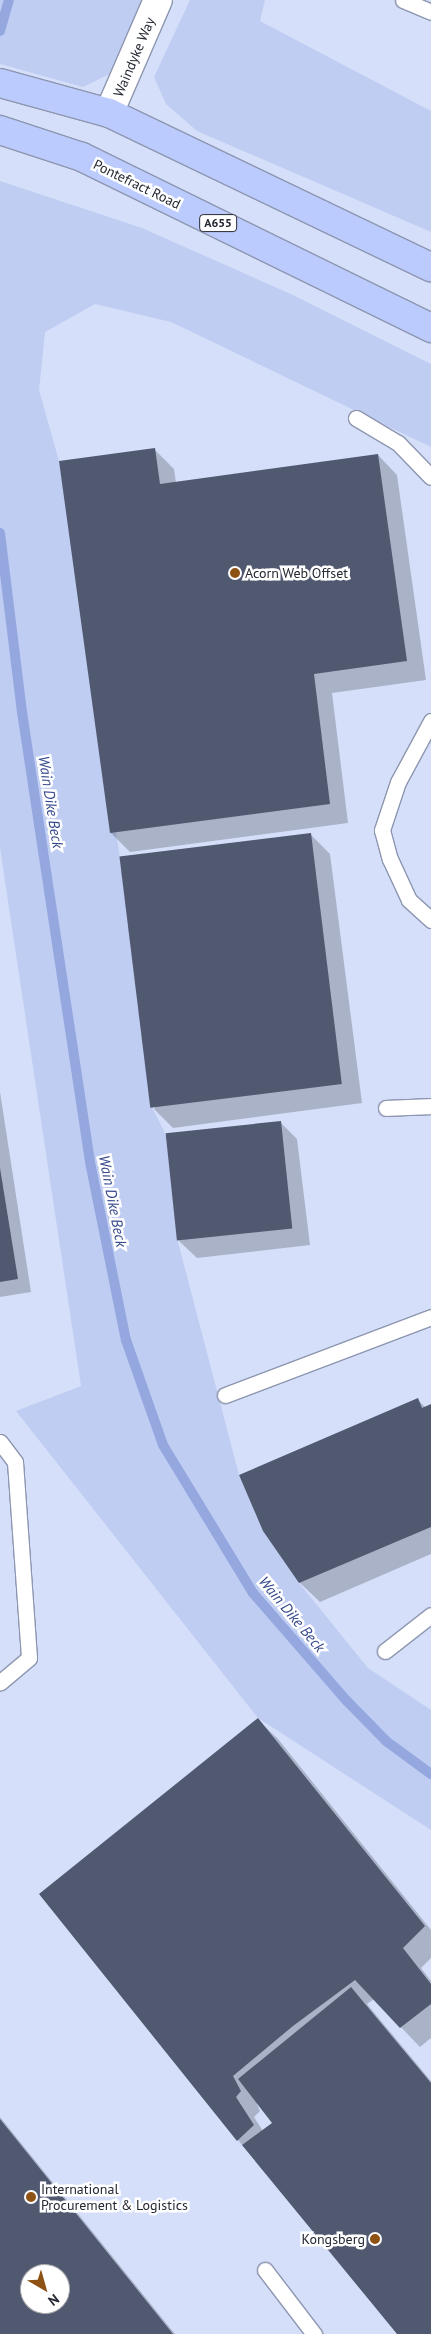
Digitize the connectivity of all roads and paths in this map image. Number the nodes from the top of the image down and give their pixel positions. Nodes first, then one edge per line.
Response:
1 (158, 0) edge
2 (403, 0) edge
3 (431, 12) edge
4 (0, 83) edge
5 (109, 113) junction
6 (0, 130) edge
7 (431, 267) edge
8 (431, 328) edge
9 (356, 418) dead end
10 (431, 477) edge
11 (431, 721) edge
12 (431, 920) edge
13 (431, 1106) edge
14 (386, 1108) dead end
15 (431, 1317) edge
16 (225, 1395) dead end
17 (0, 1442) edge
18 (431, 1615) edge
19 (385, 1651) dead end
20 (0, 1682) edge
21 (265, 2270) dead end
22 (314, 2334) edge

1 - 5 street, Waindyke Way
2 - 3 lane
4 - 5 main road
5 - 7 main road
6 - 8 main road, Pontefract Road / A655
9 - 10 lane
11 - 12 lane
13 - 14 lane
15 - 16 lane
17 - 20 lane
18 - 19 lane
21 - 22 lane

